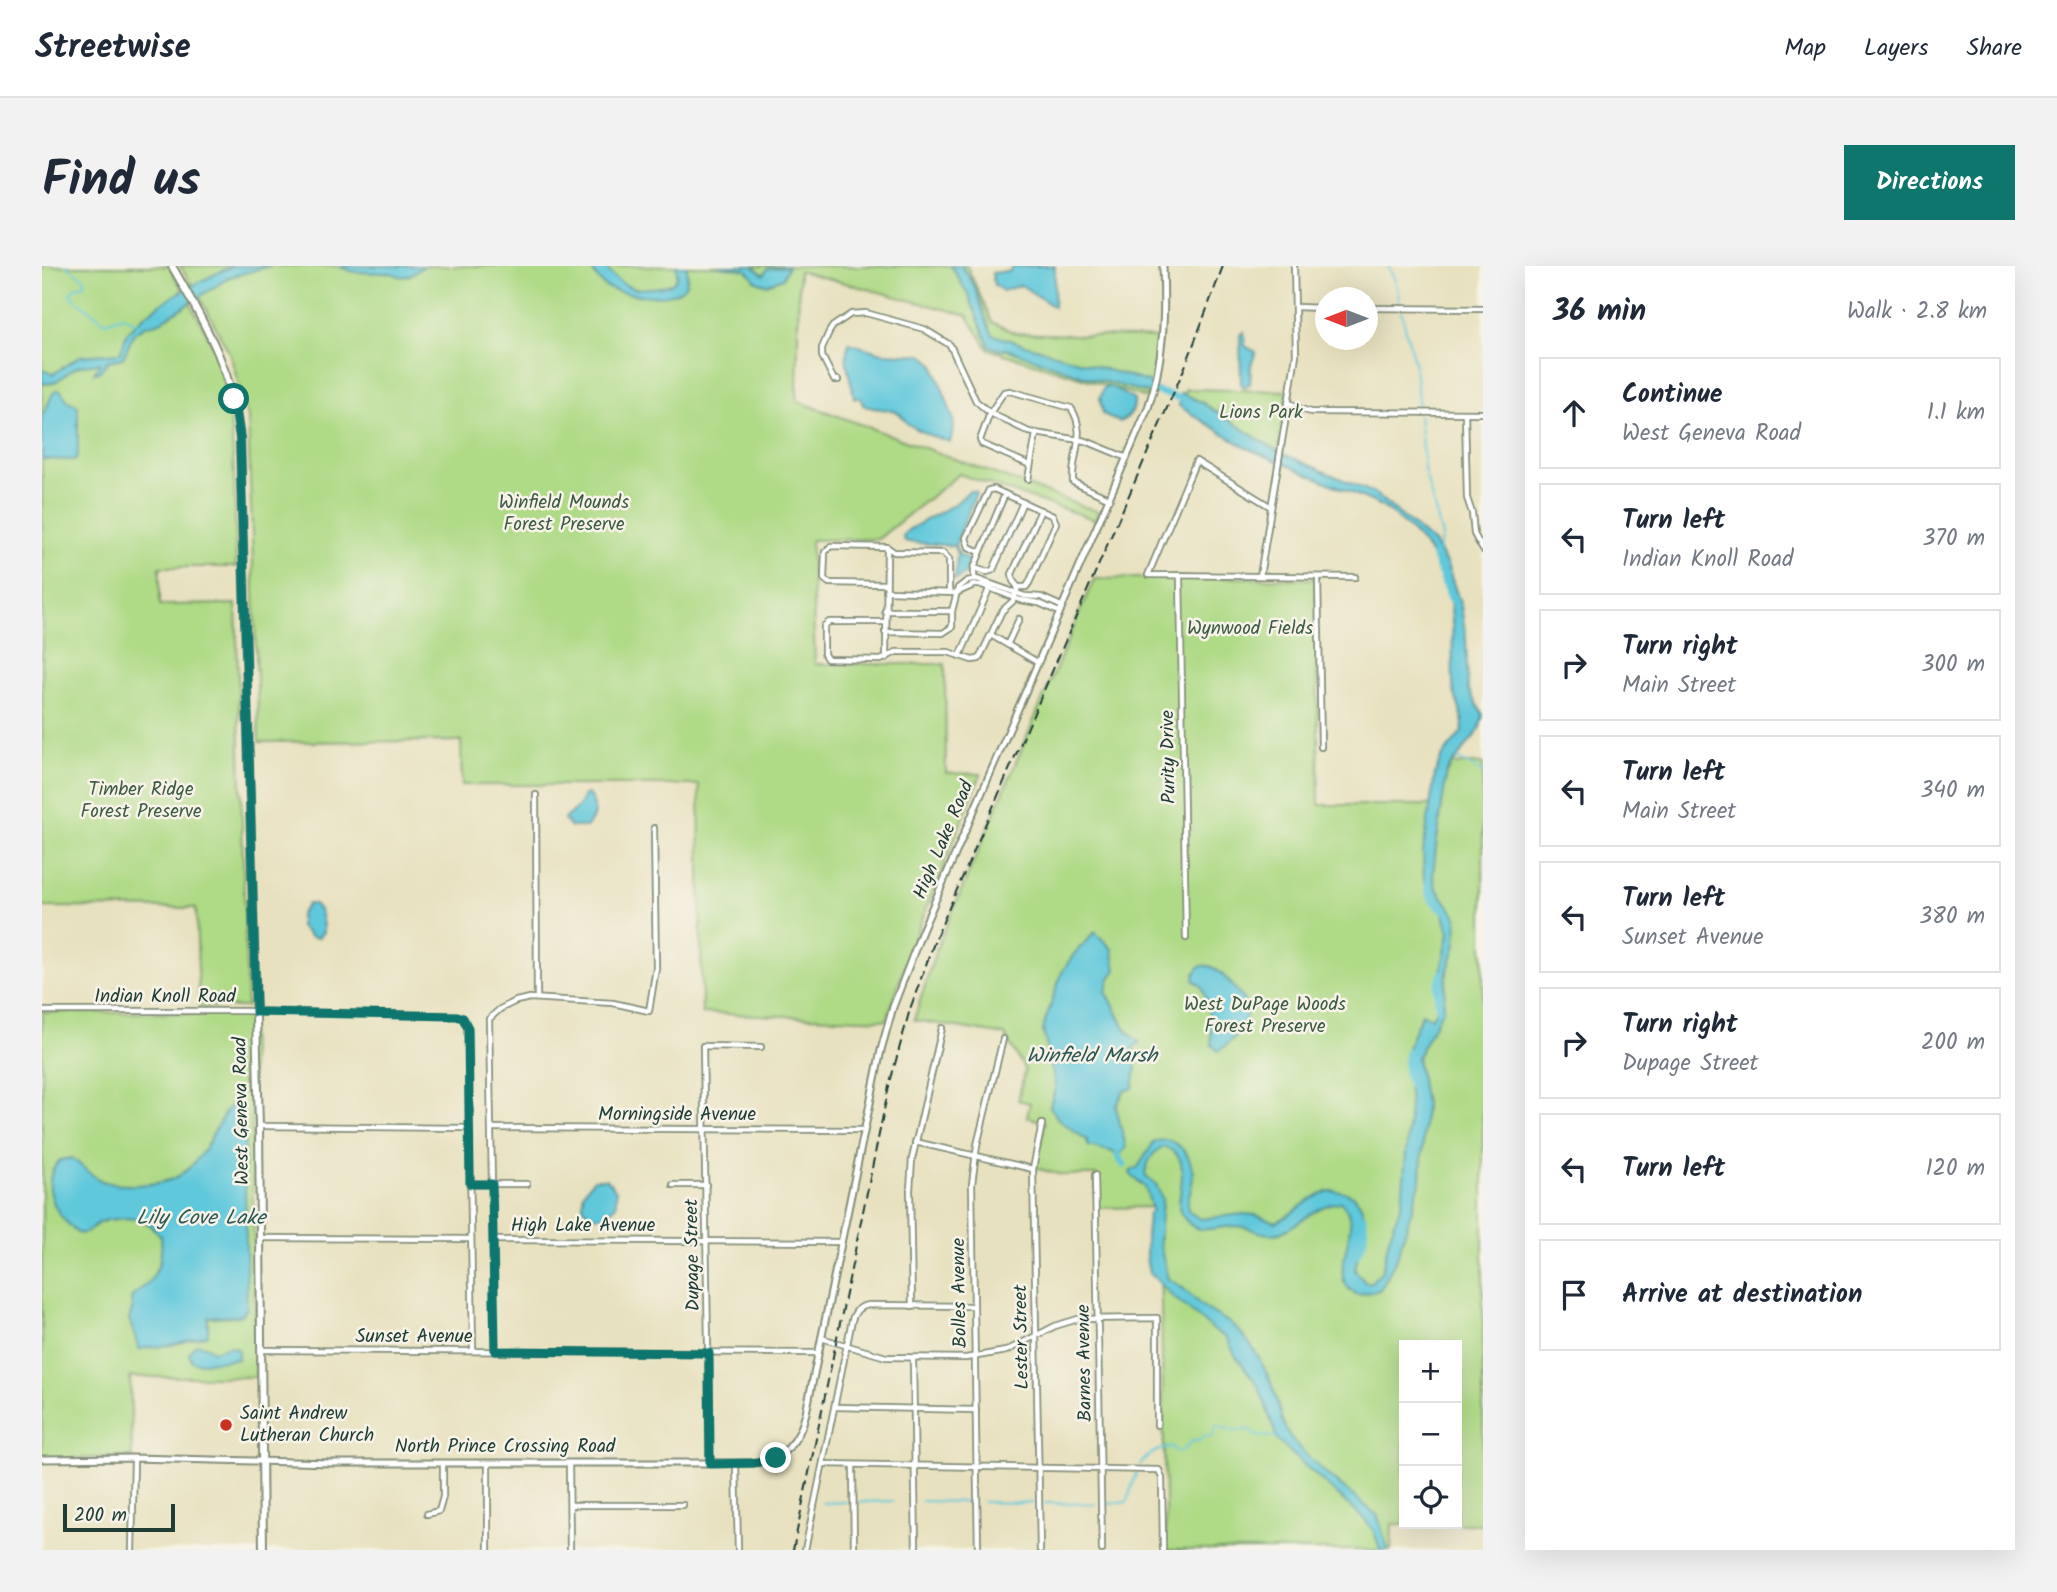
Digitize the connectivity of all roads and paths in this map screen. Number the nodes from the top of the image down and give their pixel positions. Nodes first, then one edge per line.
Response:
1 (172, 266) edge
2 (1163, 266) edge
3 (1294, 266) edge
4 (1295, 307) junction
5 (1315, 308) edge
6 (1378, 308) edge
7 (1483, 309) edge
8 (838, 380) dead end
9 (1289, 402) junction
10 (1465, 412) junction
11 (990, 413) junction
12 (1483, 413) edge
13 (1037, 434) junction
14 (1080, 440) junction
15 (1127, 458) junction
16 (1031, 465) junction
17 (1028, 479) dead end
18 (1005, 494) junction
19 (1110, 499) junction
20 (1023, 502) junction
21 (1271, 507) junction
22 (1041, 510) junction
23 (887, 547) junction
24 (1483, 551) edge
25 (980, 552) junction
26 (974, 568) junction
27 (1180, 575) junction
28 (1260, 576) junction
29 (1318, 576) junction
30 (1355, 577) dead end
31 (975, 582) junction
32 (886, 587) junction
33 (990, 587) junction
34 (949, 591) junction
35 (1016, 592) junction
36 (956, 593) junction
37 (1060, 609) junction
38 (885, 611) junction
39 (952, 611) junction
40 (1019, 619) dead end
41 (885, 622) junction
42 (885, 632) junction
43 (991, 635) junction
44 (1008, 643) junction
45 (960, 656) junction
46 (886, 658) junction
47 (1037, 662) junction
48 (1321, 747) dead end
49 (536, 795) dead end
50 (654, 828) dead end
51 (1185, 939) dead end
52 (537, 998) junction
53 (42, 1011) edge
54 (256, 1012) junction
55 (942, 1028) dead end
56 (1003, 1039) dead end
57 (761, 1047) dead end
58 (1042, 1124) dead end
59 (259, 1126) junction
60 (469, 1128) junction
61 (491, 1128) junction
62 (705, 1129) junction
63 (863, 1130) junction
64 (915, 1142) junction
65 (975, 1156) junction
66 (1032, 1169) junction
67 (1095, 1175) dead end
68 (470, 1184) junction
69 (492, 1184) junction
70 (527, 1184) dead end
71 (673, 1185) dead end
72 (706, 1185) junction
73 (260, 1238) junction
74 (471, 1240) junction
75 (493, 1240) junction
76 (707, 1241) junction
77 (840, 1242) junction
78 (912, 1306) junction
79 (974, 1306) junction
80 (1098, 1317) junction
81 (1036, 1336) junction
82 (821, 1338) junction
83 (847, 1345) junction
84 (262, 1350) junction
85 (473, 1351) junction
86 (495, 1351) junction
87 (709, 1353) junction
88 (818, 1353) junction
89 (975, 1357) junction
90 (913, 1359) junction
91 (835, 1407) junction
92 (914, 1409) junction
93 (976, 1409) junction
94 (1157, 1425) dead end
95 (794, 1443) joint
96 (42, 1459) edge
97 (134, 1460) junction
98 (262, 1462) junction
99 (443, 1463) junction
100 (488, 1463) junction
101 (569, 1463) junction
102 (710, 1464) junction
103 (736, 1464) junction
104 (823, 1464) junction
105 (853, 1465) junction
106 (915, 1465) junction
107 (977, 1466) junction
108 (1039, 1468) junction
109 (1101, 1469) junction
110 (570, 1505) junction
111 (683, 1505) dead end
112 (427, 1514) dead end
113 (132, 1550) edge
114 (263, 1550) edge
115 (488, 1550) edge
116 (570, 1550) edge
117 (738, 1550) edge
118 (805, 1550) edge
119 (854, 1550) edge
120 (916, 1550) edge
121 (978, 1550) edge
122 (1040, 1550) edge
123 (1102, 1550) edge
124 (1163, 1550) edge

1 - 54 main road, West Geneva Road
2 - 15 street, High Lake Road
3 - 4 street
4 - 5 street
4 - 9 street
6 - 7 street
8 - 11 street
9 - 10 street
9 - 21 street
10 - 12 street
10 - 24 street
11 - 13 street
11 - 14 street
11 - 16 street
13 - 14 street
13 - 16 street
14 - 15 street
14 - 19 street
15 - 19 street, High Lake Road
16 - 17 street
18 - 20 street
18 - 25 street
18 - 25 street
19 - 37 street, High Lake Road
20 - 22 street
20 - 26 street
21 - 27 street
21 - 28 street
22 - 35 street
22 - 35 street
23 - 32 street
23 - 32 street
23 - 34 street
25 - 26 street
26 - 31 street
27 - 28 street
27 - 51 street, Purity Drive
28 - 29 street
29 - 30 street
29 - 48 street
31 - 33 street
31 - 35 street
31 - 36 street
32 - 34 street
32 - 38 street
33 - 35 street
33 - 45 street
34 - 36 street
35 - 37 street
35 - 43 street
36 - 39 street
37 - 47 street, High Lake Road
38 - 39 street
38 - 41 street
39 - 42 street
40 - 44 street
41 - 42 street
41 - 46 street
42 - 46 street
43 - 44 street
43 - 45 street
44 - 47 street
45 - 46 street
47 - 63 street, High Lake Road
49 - 52 street
50 - 52 street
52 - 61 street
53 - 54 street, Indian Knoll Road
54 - 59 main road, West Geneva Road
54 - 60 street, Indian Knoll Road
55 - 64 street
56 - 65 street, Bolles Avenue
57 - 62 street, Dupage Street
58 - 66 street, Lester Street
59 - 60 street
59 - 73 main road, West Geneva Road
60 - 68 street
61 - 62 street, Morningside Avenue
61 - 69 street
62 - 63 street, Morningside Avenue
62 - 72 street, Dupage Street
63 - 77 street, High Lake Road
64 - 65 street
64 - 78 street
65 - 66 street
65 - 79 street, Bolles Avenue
66 - 81 street, Lester Street
67 - 80 street, Barnes Avenue
68 - 69 street
68 - 74 street
69 - 70 street
69 - 75 street
71 - 72 street
72 - 76 street, Dupage Street
73 - 74 street
73 - 84 main road, West Geneva Road
74 - 85 street
75 - 76 street, High Lake Avenue
75 - 86 street
76 - 77 street, High Lake Avenue
76 - 87 street, Dupage Street
77 - 82 street, High Lake Road
78 - 79 street
78 - 83 street
79 - 89 street, Bolles Avenue
80 - 81 street
80 - 94 street
80 - 109 street, Barnes Avenue
81 - 89 street
81 - 108 street, Lester Street
82 - 83 street
82 - 88 street, High Lake Road
83 - 90 street
83 - 91 street
84 - 85 street, Sunset Avenue
84 - 98 main road, West Geneva Road
85 - 86 street, Sunset Avenue
86 - 87 street, Sunset Avenue
87 - 88 street, Sunset Avenue
87 - 102 street, Dupage Street
88 - 95 street, High Lake Road
89 - 90 street
89 - 93 street, Bolles Avenue
90 - 92 street
91 - 92 street
91 - 104 street
92 - 93 street
92 - 106 street
93 - 107 street, Bolles Avenue
95 - 103 street, North Prince Crossing Road
96 - 97 street, North Prince Crossing Road
97 - 98 street, North Prince Crossing Road
97 - 113 street
98 - 99 street, North Prince Crossing Road
98 - 114 main road, West Geneva Road
99 - 100 street, North Prince Crossing Road
99 - 112 street
100 - 101 street, North Prince Crossing Road
100 - 115 street
101 - 102 street, North Prince Crossing Road
101 - 110 street
102 - 103 street, North Prince Crossing Road
103 - 117 street
104 - 105 street
104 - 118 street
105 - 106 street
105 - 119 street
106 - 107 street
106 - 120 street
107 - 108 street
107 - 121 street, Bolles Avenue
108 - 109 street
108 - 122 street, Lester Street
109 - 123 street, Barnes Avenue
109 - 124 street
110 - 111 street
110 - 116 street

